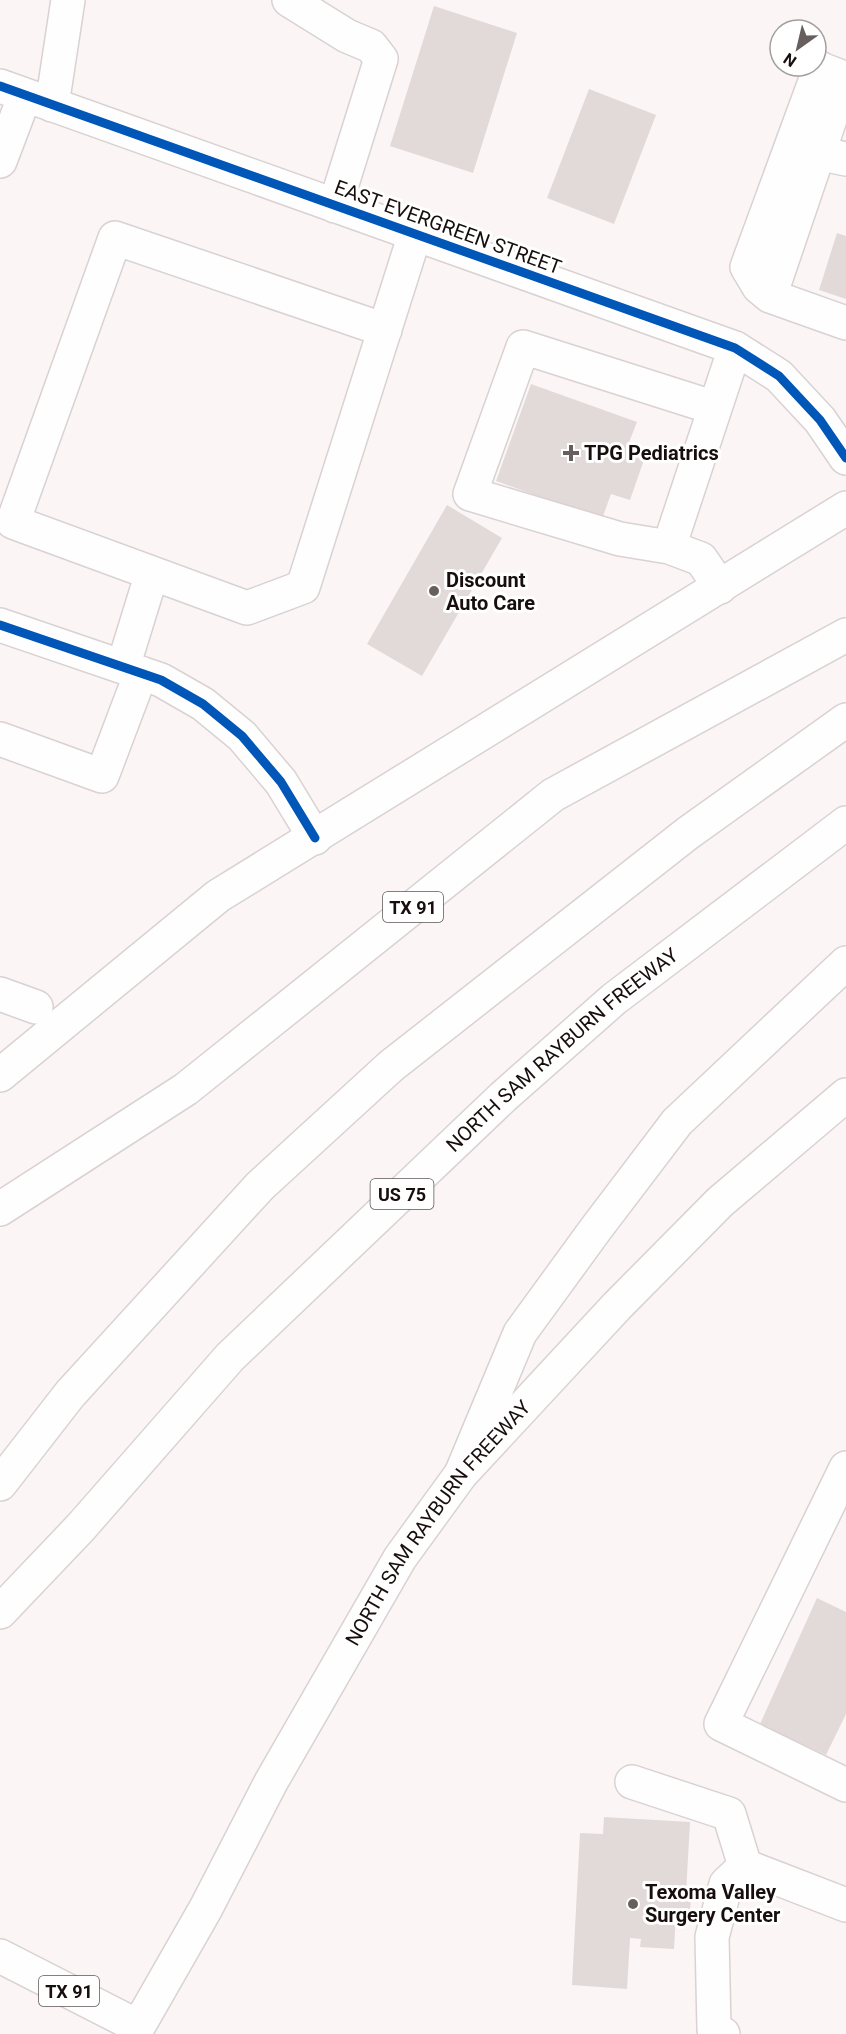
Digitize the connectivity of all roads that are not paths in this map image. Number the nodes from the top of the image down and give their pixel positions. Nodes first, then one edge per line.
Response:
1 (68, 0) edge
2 (289, 0) edge
3 (831, 73) edge
4 (26, 96) edge
5 (832, 156) edge
6 (0, 161) edge
7 (335, 206) junction
8 (415, 234) junction
9 (770, 296) junction
10 (846, 323) edge
11 (385, 330) junction
12 (735, 348) junction
13 (715, 408) junction
14 (846, 458) edge
15 (846, 508) edge
16 (669, 547) junction
17 (152, 573) junction
18 (720, 587) junction
19 (0, 625) edge
20 (846, 634) edge
21 (132, 670) junction
22 (846, 720) edge
23 (0, 739) edge
24 (846, 823) edge
25 (315, 838) junction
26 (846, 963) edge
27 (0, 994) edge
28 (36, 1007) dead end
29 (0, 1075) edge
30 (846, 1095) edge
31 (0, 1209) edge
32 (846, 1468) edge
33 (461, 1474) junction
34 (0, 1484) edge
35 (0, 1612) edge
36 (632, 1782) dead end
37 (846, 1785) edge
38 (745, 1866) junction
39 (846, 1905) edge
40 (0, 1956) edge
41 (136, 2030) edge
42 (723, 2034) edge

1 - 4 main road
2 - 7 main road
3 - 5 main road
3 - 9 main road
4 - 6 main road
4 - 7 main road, EAST EVERGREEN STREET
5 - 9 main road
7 - 8 main road, EAST EVERGREEN STREET
8 - 11 main road
8 - 12 main road, EAST EVERGREEN STREET
9 - 10 main road
11 - 17 main road
11 - 17 main road
12 - 13 main road
12 - 14 main road, EAST EVERGREEN STREET
13 - 16 main road
13 - 16 main road
15 - 18 main road
16 - 18 main road
17 - 21 main road
18 - 25 main road
19 - 21 main road
20 - 31 main road, TX 91
21 - 23 main road
21 - 25 main road
22 - 34 main road
24 - 35 main road, NORTH SAM RAYBURN FREEWAY / US 75
25 - 29 main road
26 - 33 main road
27 - 28 main road
30 - 33 main road, NORTH SAM RAYBURN FREEWAY
32 - 37 main road
33 - 41 main road, NORTH SAM RAYBURN FREEWAY
36 - 38 main road
38 - 39 main road
38 - 42 main road
40 - 41 main road, TX 91

